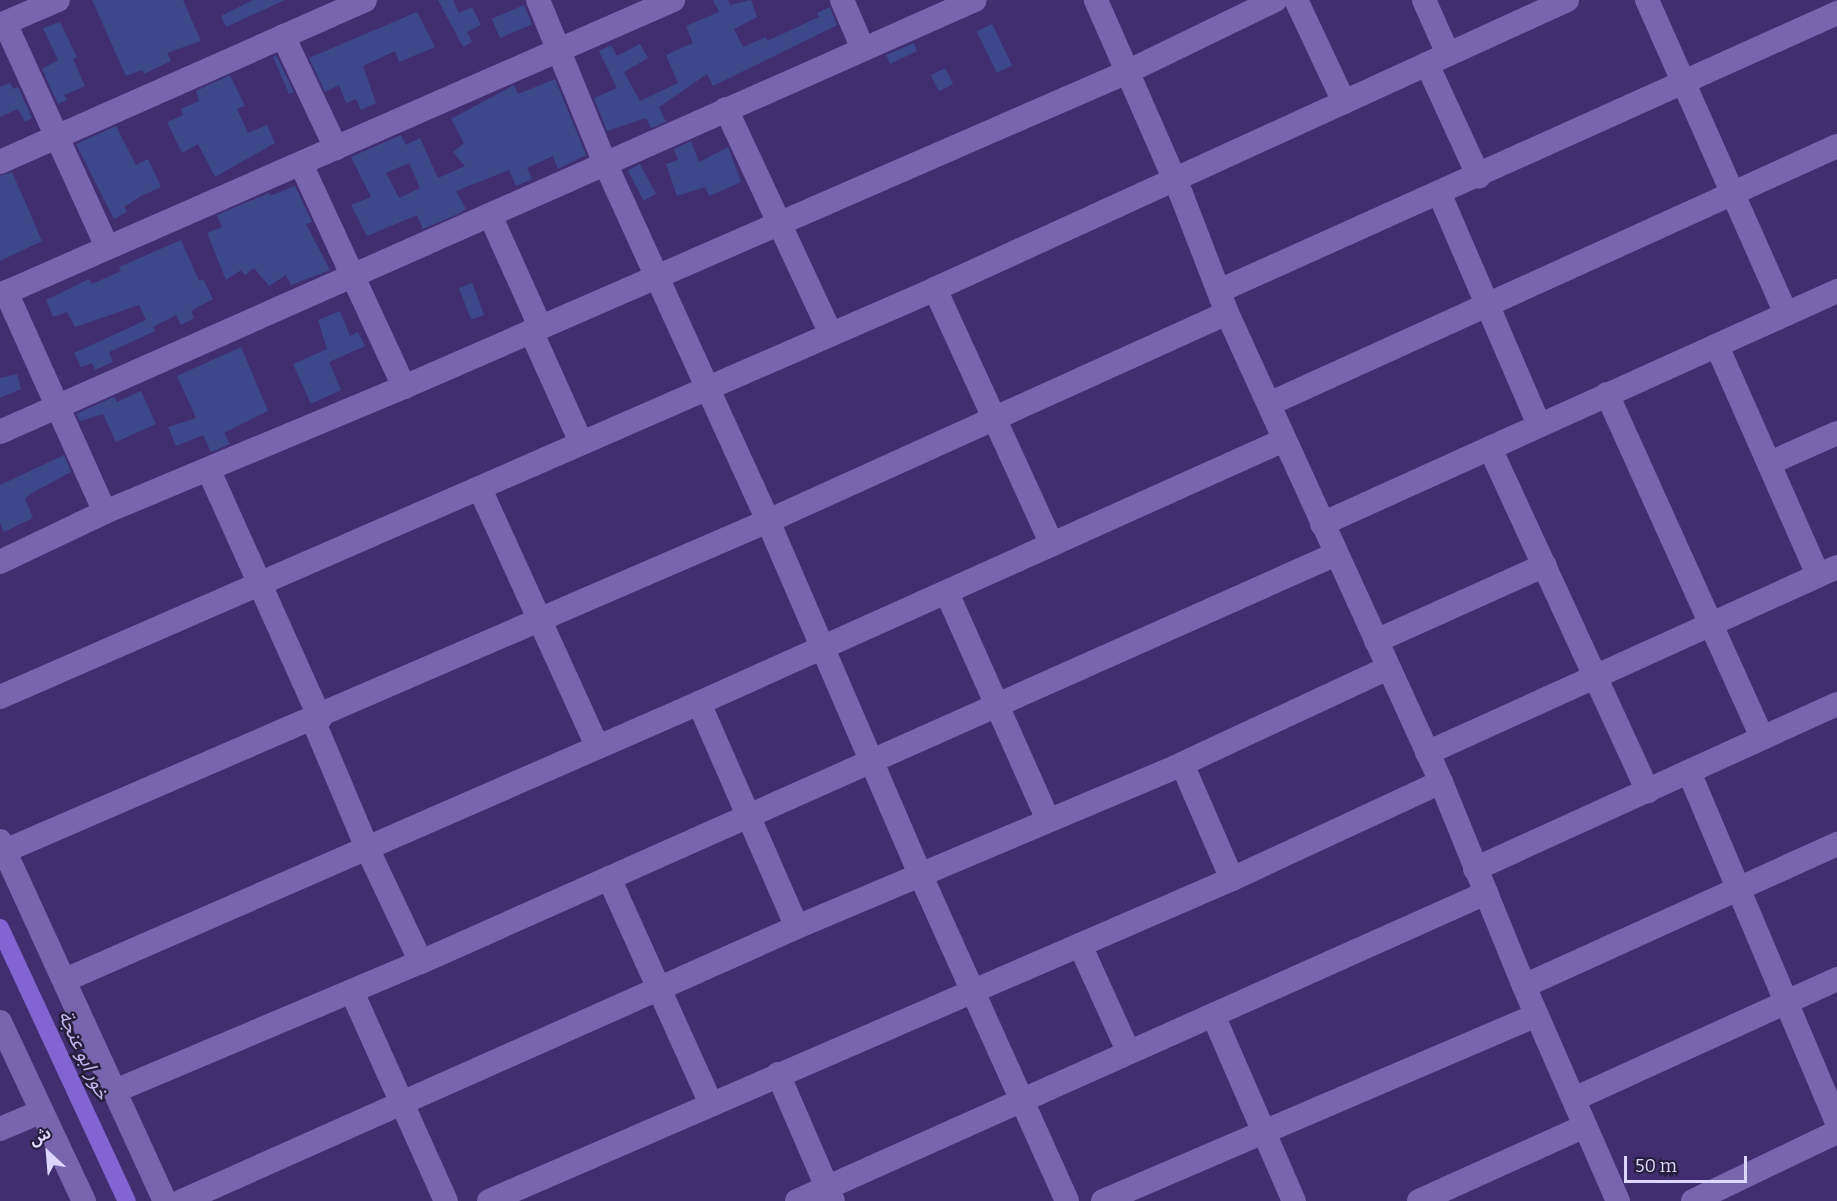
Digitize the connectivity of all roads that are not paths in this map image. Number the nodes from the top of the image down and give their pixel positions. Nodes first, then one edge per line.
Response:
1 (58, 0) edge
2 (365, 0) edge
3 (538, 0) edge
4 (673, 0) edge
5 (842, 0) edge
6 (975, 0) edge
7 (1096, 0) edge
8 (1275, 0) edge
9 (1296, 0) edge
10 (1424, 0) edge
11 (1568, 0) edge
12 (1647, 0) edge
13 (1837, 13) edge
14 (2, 24) edge
15 (283, 36) junction
16 (559, 49) junction
17 (863, 49) junction
18 (1438, 59) junction
19 (1127, 72) junction
20 (1682, 84) junction
21 (1344, 102) junction
22 (726, 109) junction
23 (57, 135) junction
24 (1837, 146) edge
25 (336, 148) junction
26 (0, 162) edge
27 (605, 163) junction
28 (302, 164) junction
29 (1479, 177) junction
30 (1175, 180) junction
31 (1731, 194) junction
32 (1440, 195) junction
33 (490, 215) junction
34 (782, 223) junction
35 (107, 247) junction
36 (353, 275) junction
37 (658, 277) junction
38 (936, 289) junction
39 (1837, 291) edge
40 (3, 293) edge
41 (1223, 302) junction
42 (1487, 306) junction
43 (1786, 314) junction
44 (535, 328) junction
45 (831, 334) junction
46 (1717, 346) junction
47 (404, 387) junction
48 (707, 388) junction
49 (1607, 394) junction
50 (1269, 404) junction
51 (57, 406) junction
52 (994, 420) junction
53 (1539, 425) junction
54 (0, 432) edge
55 (1837, 433) edge
56 (1284, 440) junction
57 (581, 442) junction
58 (1490, 448) junction
59 (1770, 463) junction
60 (209, 471) junction
61 (480, 489) junction
62 (105, 512) junction
63 (768, 521) junction
64 (1322, 524) junction
65 (1052, 544) junction
66 (1336, 554) junction
67 (0, 562) edge
68 (1545, 565) junction
69 (1828, 571) edge
70 (260, 584) junction
71 (947, 593) junction
72 (540, 621) junction
73 (1711, 621) junction
74 (1376, 641) junction
75 (823, 646) junction
76 (1388, 668) junction
77 (1596, 675) junction
78 (0, 697) edge
79 (699, 702) junction
80 (1837, 704) edge
81 (996, 708) junction
82 (317, 719) junction
83 (1762, 738) junction
84 (597, 746) junction
85 (1427, 753) junction
86 (871, 764) junction
87 (1182, 764) junction
88 (1689, 772) junction
89 (1441, 782) junction
90 (1648, 791) junction
91 (748, 817) junction
92 (1048, 820) junction
93 (1837, 844) edge
94 (2, 848) edge
95 (367, 848) junction
96 (1476, 869) junction
97 (921, 876) junction
98 (609, 878) junction
99 (1232, 879) junction
100 (1738, 890) junction
101 (1486, 892) junction
102 (798, 927) junction
103 (1080, 945) junction
104 (421, 962) junction
105 (1837, 979) edge
106 (65, 980) junction
107 (1524, 986) junction
108 (660, 988) junction
109 (972, 990) junction
110 (352, 992) junction
111 (1787, 1001) junction
112 (1213, 1015) junction
113 (1536, 1015) junction
114 (0, 1022) edge
115 (1128, 1051) junction
116 (778, 1074) junction
117 (115, 1091) junction
118 (1574, 1098) junction
119 (1023, 1100) junction
120 (402, 1103) junction
121 (711, 1104) junction
122 (40, 1112) junction
123 (1837, 1122) edge
124 (1585, 1126) junction
125 (0, 1129) edge
126 (1264, 1130) junction
127 (1837, 1132) edge
128 (830, 1194) edge
129 (1452, 1195) edge
130 (84, 1201) edge
131 (165, 1201) edge
132 (182, 1201) edge
133 (446, 1201) edge
134 (489, 1201) edge
135 (797, 1201) edge
136 (1067, 1201) edge
137 (1103, 1201) edge
138 (1294, 1201) edge
139 (1419, 1201) edge
140 (1618, 1201) edge
141 (1693, 1201) edge

1 - 14 street
2 - 15 street
3 - 16 street
4 - 16 street
5 - 17 street
6 - 17 street
7 - 19 street
8 - 19 street
9 - 21 street
10 - 18 street
11 - 18 street
12 - 20 street
13 - 20 street
14 - 23 street
15 - 23 street
15 - 25 street
16 - 25 street
16 - 27 street
17 - 22 street
18 - 21 street
18 - 29 street
19 - 30 street
19 - 34 street
20 - 29 street
20 - 31 street
21 - 30 street
22 - 27 street
22 - 34 street
23 - 26 street
23 - 35 street
24 - 31 street
25 - 28 street
27 - 33 street
27 - 37 street
28 - 35 street
28 - 36 street
29 - 32 street
30 - 38 street
30 - 41 street
31 - 42 street
31 - 43 street
32 - 41 street
32 - 42 street
33 - 36 street
33 - 44 street
34 - 37 street
34 - 45 street
35 - 40 street
36 - 47 street
36 - 51 street
37 - 44 street
37 - 48 street
38 - 45 street
38 - 52 street
39 - 43 street
40 - 51 street
41 - 50 street
41 - 52 street
42 - 50 street
42 - 53 street
43 - 46 street
44 - 47 street
44 - 57 street
45 - 48 street
46 - 49 street
46 - 59 street
47 - 60 street
48 - 57 street
48 - 63 street
49 - 53 street
49 - 73 street
50 - 56 street
51 - 54 street
51 - 62 street
52 - 63 street
52 - 65 street
53 - 58 street
55 - 59 street
56 - 64 street
56 - 65 street
57 - 61 street
58 - 64 street
58 - 68 street
59 - 69 street
60 - 62 street
60 - 70 street
61 - 70 street
61 - 72 street
62 - 67 street
63 - 72 street
63 - 75 street
64 - 66 street
65 - 71 street
66 - 74 street
66 - 81 street
68 - 74 street
68 - 77 street
69 - 73 street
70 - 78 street
70 - 82 street
71 - 75 street
71 - 81 street
72 - 82 street
72 - 84 street
73 - 77 street
73 - 83 street
74 - 76 street
75 - 79 street
75 - 86 street
76 - 85 street
76 - 87 street
77 - 85 street
77 - 90 street
79 - 84 street
79 - 91 street
80 - 83 street
81 - 86 street
81 - 92 street
82 - 94 street
82 - 95 street
83 - 88 street
84 - 95 street
85 - 89 street
86 - 91 street
86 - 97 street
87 - 92 street
87 - 99 street
88 - 90 street
88 - 100 street
89 - 96 street
89 - 99 street
90 - 96 street
91 - 98 street
91 - 102 street
92 - 97 street
93 - 100 street
94 - 106 street
95 - 104 street
95 - 106 street
96 - 101 street
97 - 102 street
97 - 109 street
98 - 104 street
98 - 108 street
99 - 103 street
100 - 107 street
100 - 111 street
101 - 107 street
101 - 112 street
102 - 108 street
103 - 109 street
103 - 115 street
104 - 110 street
105 - 111 street
106 - 117 street
107 - 113 street
108 - 120 street
108 - 121 street
109 - 116 street
109 - 119 street
110 - 117 street
110 - 120 street
111 - 118 street
111 - 123 street
112 - 115 street
112 - 126 street
113 - 118 street
113 - 126 street
114 - 122 street
115 - 119 street
116 - 121 street
116 - 128 street
117 - 131 street
118 - 124 street
119 - 128 street
119 - 136 street
120 - 132 street
120 - 133 street
121 - 134 street
122 - 125 street
122 - 130 street
124 - 129 street
124 - 140 street
126 - 137 street
126 - 138 street
127 - 141 street
128 - 135 street
129 - 139 street

